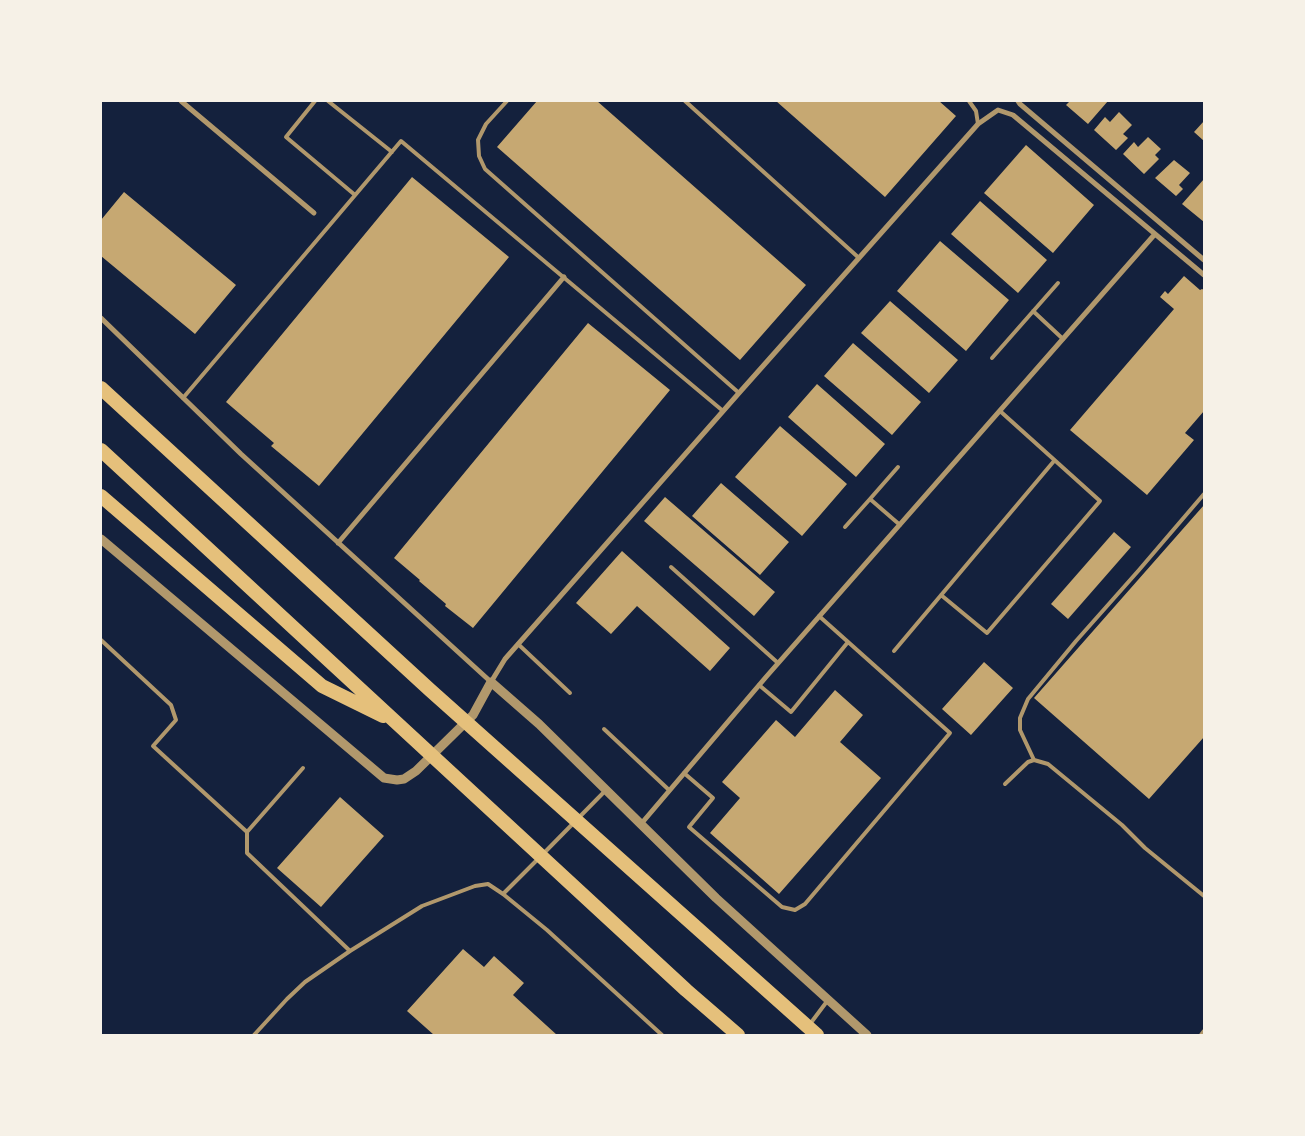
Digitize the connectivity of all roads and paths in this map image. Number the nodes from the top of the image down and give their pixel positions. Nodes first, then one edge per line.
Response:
1 (181, 101) edge
2 (315, 101) edge
3 (328, 101) edge
4 (507, 101) edge
5 (685, 101) edge
6 (970, 101) edge
7 (1018, 101) edge
8 (978, 124) junction
9 (392, 152) junction
10 (355, 195) junction
11 (314, 213) dead end
12 (1155, 234) junction
13 (859, 258) junction
14 (1204, 260) edge
15 (1204, 275) edge
16 (564, 277) junction
17 (1058, 283) dead end
18 (1033, 311) junction
19 (101, 318) edge
20 (1063, 339) junction
21 (992, 358) dead end
22 (101, 388) edge
23 (739, 393) junction
24 (182, 398) junction
25 (723, 411) junction
26 (1000, 411) junction
27 (101, 450) edge
28 (1054, 461) junction
29 (898, 466) dead end
30 (1204, 494) edge
31 (101, 496) edge
32 (870, 498) junction
33 (900, 525) junction
34 (845, 526) dead end
35 (101, 539) edge
36 (338, 544) junction
37 (671, 568) dead end
38 (941, 595) junction
39 (819, 616) junction
40 (101, 640) edge
41 (848, 642) junction
42 (518, 644) junction
43 (894, 651) dead end
44 (778, 663) junction
45 (491, 682) junction
46 (759, 685) junction
47 (570, 693) dead end
48 (398, 724) junction
49 (604, 729) dead end
50 (1034, 760) junction
51 (303, 768) dead end
52 (684, 773) junction
53 (1005, 784) dead end
54 (606, 790) junction
55 (669, 790) junction
56 (640, 824) junction
57 (247, 832) junction
58 (503, 894) junction
59 (1204, 896) edge
60 (350, 951) junction
61 (828, 1000) junction
62 (1204, 1031) edge
63 (254, 1035) edge
64 (662, 1035) edge
65 (738, 1035) edge
66 (803, 1035) edge
67 (817, 1035) edge
68 (867, 1035) edge
69 (1201, 1035) edge

1 - 11 street
2 - 10 lane
3 - 9 lane
4 - 23 lane
5 - 13 lane
6 - 8 lane
7 - 14 street
8 - 12 street
8 - 13 street
9 - 10 lane
9 - 16 lane
10 - 24 lane
12 - 15 street
12 - 20 street
13 - 23 street
16 - 25 lane
16 - 36 street
17 - 18 lane
18 - 20 lane
18 - 21 lane
19 - 24 street
20 - 26 street
22 - 67 highway
23 - 25 street
24 - 36 street
25 - 42 street
26 - 28 lane
26 - 33 street
27 - 48 highway
28 - 38 lane
28 - 38 lane
29 - 32 lane
30 - 50 lane
31 - 48 highway
32 - 33 lane
32 - 34 lane
33 - 39 street
35 - 45 street
36 - 45 street
37 - 44 lane
38 - 43 lane
39 - 41 lane
39 - 44 street
40 - 57 lane
41 - 46 lane
41 - 52 lane
42 - 45 street
42 - 47 lane
44 - 46 street
45 - 54 street
46 - 52 street
48 - 65 highway
49 - 55 lane
50 - 53 lane
50 - 59 lane
51 - 57 lane
52 - 55 street
54 - 56 street
54 - 58 lane
55 - 56 street
56 - 61 street
57 - 60 lane
58 - 60 lane
58 - 64 lane
60 - 63 lane
61 - 66 lane
61 - 68 street
62 - 69 lane

